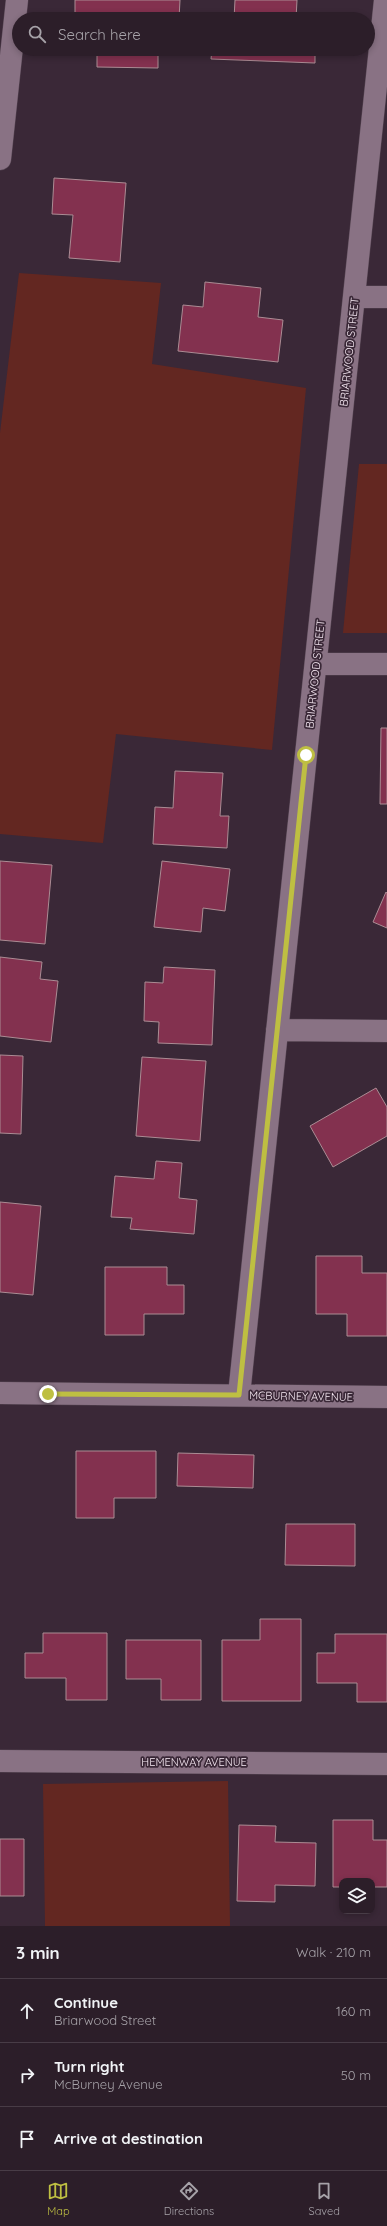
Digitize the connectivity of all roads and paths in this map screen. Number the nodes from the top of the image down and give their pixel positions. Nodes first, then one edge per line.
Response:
1 (17, 0) edge
2 (385, 0) edge
3 (16, 12) edge
4 (12, 47) edge
5 (0, 160) edge
6 (355, 297) junction
7 (387, 297) edge
8 (316, 664) junction
9 (387, 664) edge
10 (277, 1030) junction
11 (387, 1031) edge
12 (0, 1393) edge
13 (239, 1395) junction
14 (387, 1397) edge
15 (0, 1761) edge
16 (387, 1764) edge

1 - 3 street
2 - 6 street, BRIARWOOD STREET
4 - 5 street
6 - 7 street
6 - 8 street, BRIARWOOD STREET
8 - 9 street
8 - 10 street, BRIARWOOD STREET
10 - 11 street
10 - 13 street, BRIARWOOD STREET
12 - 13 street, MCBURNEY AVENUE
13 - 14 street, MCBURNEY AVENUE
15 - 16 street, HEMENWAY AVENUE

